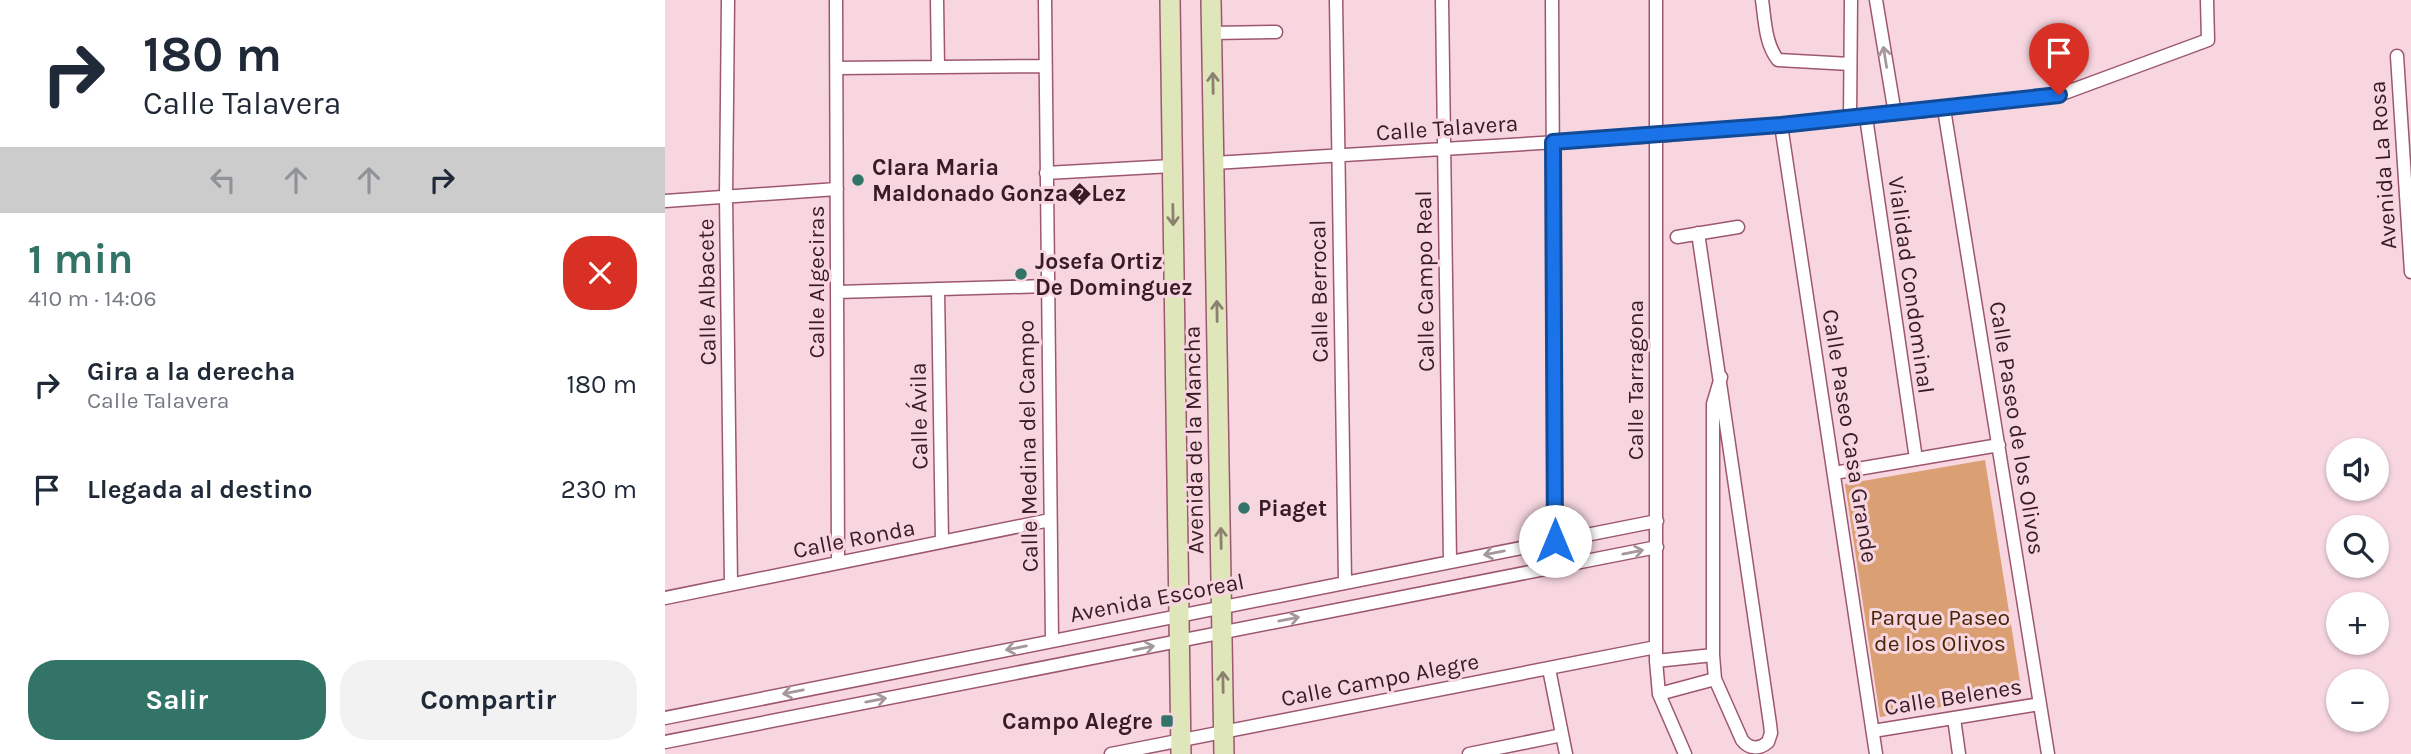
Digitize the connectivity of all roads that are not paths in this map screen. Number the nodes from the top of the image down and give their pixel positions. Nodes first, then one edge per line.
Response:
1 (728, 0) edge
2 (836, 0) edge
3 (937, 0) edge
4 (1045, 0) edge
5 (1170, 0) edge
6 (1212, 0) edge
7 (1336, 0) edge
8 (1442, 0) edge
9 (1552, 0) edge
10 (1656, 0) edge
11 (1762, 0) edge
12 (1851, 0) edge
13 (1876, 0) edge
14 (2207, 0) edge
15 (1276, 32) dead end
16 (1212, 33) junction
17 (2397, 56) dead end
18 (1850, 64) junction
19 (1045, 66) junction
20 (938, 67) junction
21 (837, 68) junction
22 (1944, 109) junction
23 (1895, 114) junction
24 (1866, 117) junction
25 (1850, 118) junction
26 (1781, 125) junction
27 (1655, 136) junction
28 (1553, 142) junction
29 (1445, 149) junction
30 (1338, 155) junction
31 (1214, 163) junction
32 (1172, 166) junction
33 (1046, 173) junction
34 (837, 189) junction
35 (726, 197) junction
36 (665, 201) edge
37 (1738, 226) dead end
38 (1698, 233) junction
39 (1677, 237) dead end
40 (2411, 271) edge
41 (1047, 286) junction
42 (938, 289) junction
43 (837, 292) junction
44 (1721, 377) junction
45 (1999, 445) junction
46 (1916, 459) junction
47 (1834, 473) junction
48 (1734, 474) junction
49 (1713, 475) junction
50 (1050, 520) junction
51 (1657, 521) junction
52 (1555, 541) junction
53 (942, 542) junction
54 (1657, 547) junction
55 (1450, 562) junction
56 (838, 563) junction
57 (1345, 582) junction
58 (731, 584) junction
59 (665, 598) edge
60 (1222, 606) junction
61 (1179, 615) junction
62 (1222, 633) junction
63 (1052, 640) junction
64 (1179, 641) junction
65 (1655, 647) junction
66 (1713, 655) junction
67 (1655, 662) junction
68 (1549, 669) junction
69 (1715, 679) junction
70 (1659, 694) junction
71 (2040, 704) junction
72 (665, 718) edge
73 (1954, 718) junction
74 (1873, 731) junction
75 (1224, 732) junction
76 (1562, 735) junction
77 (665, 742) edge
78 (1181, 747) edge
79 (1111, 754) edge
80 (1224, 754) edge
81 (1469, 754) edge
82 (1566, 754) edge
83 (1685, 754) edge
84 (1876, 754) edge
85 (1959, 754) edge
86 (2048, 754) edge

1 - 35 street, Calle Albacete
2 - 21 street, Calle Algeciras
3 - 20 street
4 - 19 street, Calle Medina del Campo
5 - 32 street, Avenida de la Mancha
6 - 16 street, Avenida de la Mancha
7 - 30 street, Calle Berrocal
8 - 29 street, Calle Campo Real
9 - 28 street
10 - 27 street, Calle Tarragona
11 - 18 street
12 - 18 street
23 -> 13 street
14 - 22 street, Calle Talavera
15 - 16 street
31 -> 16 street, Avenida de la Mancha
17 - 40 street, Avenida La Rosa
18 - 25 street
19 - 20 street
19 - 33 street, Calle Medina del Campo
20 - 21 street
21 - 34 street, Calle Algeciras
22 - 23 street, Calle Talavera
22 - 45 street, Calle Paseo de los Olivos
23 - 24 street, Calle Talavera
24 - 25 street, Calle Talavera
24 - 46 street, Vialidad Condominal
25 - 26 street, Calle Talavera
26 - 27 street, Calle Talavera
26 - 47 street, Calle Paseo Casa Grande
27 - 28 street, Calle Talavera
27 - 51 street, Calle Tarragona
28 - 29 street, Calle Talavera
28 - 52 street
29 - 30 street, Calle Talavera
29 - 55 street, Calle Campo Real
30 - 31 street, Calle Talavera
30 - 57 street, Calle Berrocal
60 -> 31 street, Avenida de la Mancha
32 - 33 street
32 -> 61 street, Avenida de la Mancha
33 - 41 street, Calle Medina del Campo
34 - 35 street
34 - 43 street, Calle Algeciras
35 - 36 street
35 - 58 street, Calle Albacete
37 - 38 street
38 - 39 street
38 - 44 street
41 - 42 street
41 - 50 street, Calle Medina del Campo
42 - 43 street
42 - 53 street, Calle Ávila
43 - 56 street, Calle Algeciras
44 - 48 street
44 - 49 street
45 - 46 street
45 - 71 street, Calle Paseo de los Olivos
46 - 47 street
47 - 74 street, Calle Paseo Casa Grande
48 - 49 street
48 - 69 street
49 - 66 street
50 - 53 street, Calle Ronda
50 - 63 street, Calle Medina del Campo
51 - 52 street, Avenida Escoreal
51 - 54 street, Calle Tarragona
52 -> 55 street, Avenida Escoreal
53 - 56 street, Calle Ronda
62 -> 54 street, Avenida Escoreal
54 - 65 street, Calle Tarragona
55 - 57 street, Avenida Escoreal
56 - 58 street, Calle Ronda
57 - 60 street, Avenida Escoreal
58 - 59 street, Calle Ronda
60 - 61 street, Avenida Escoreal
60 - 62 street, Avenida de la Mancha
61 - 63 street, Avenida Escoreal
61 - 64 street, Avenida de la Mancha
62 - 64 street, Avenida Escoreal
75 -> 62 street, Avenida de la Mancha
63 -> 72 street, Avenida Escoreal
77 -> 64 street, Avenida Escoreal
64 - 78 street, Avenida de la Mancha
65 - 67 street, Calle Tarragona
65 - 68 street, Calle Campo Alegre
66 - 67 street
66 - 69 street
67 - 70 street, Calle Tarragona
68 - 75 street, Calle Campo Alegre
68 - 76 street
69 - 70 street
70 - 83 street, Calle Tarragona
71 - 73 street, Calle Belenes
71 - 86 street, Calle Paseo de los Olivos
73 - 74 street, Calle Belenes
73 - 85 street
74 - 84 street, Calle Paseo Casa Grande
75 - 78 street, Calle Campo Alegre
75 - 80 street, Avenida de la Mancha
76 - 81 street
76 - 82 street
78 - 79 street, Calle Campo Alegre

